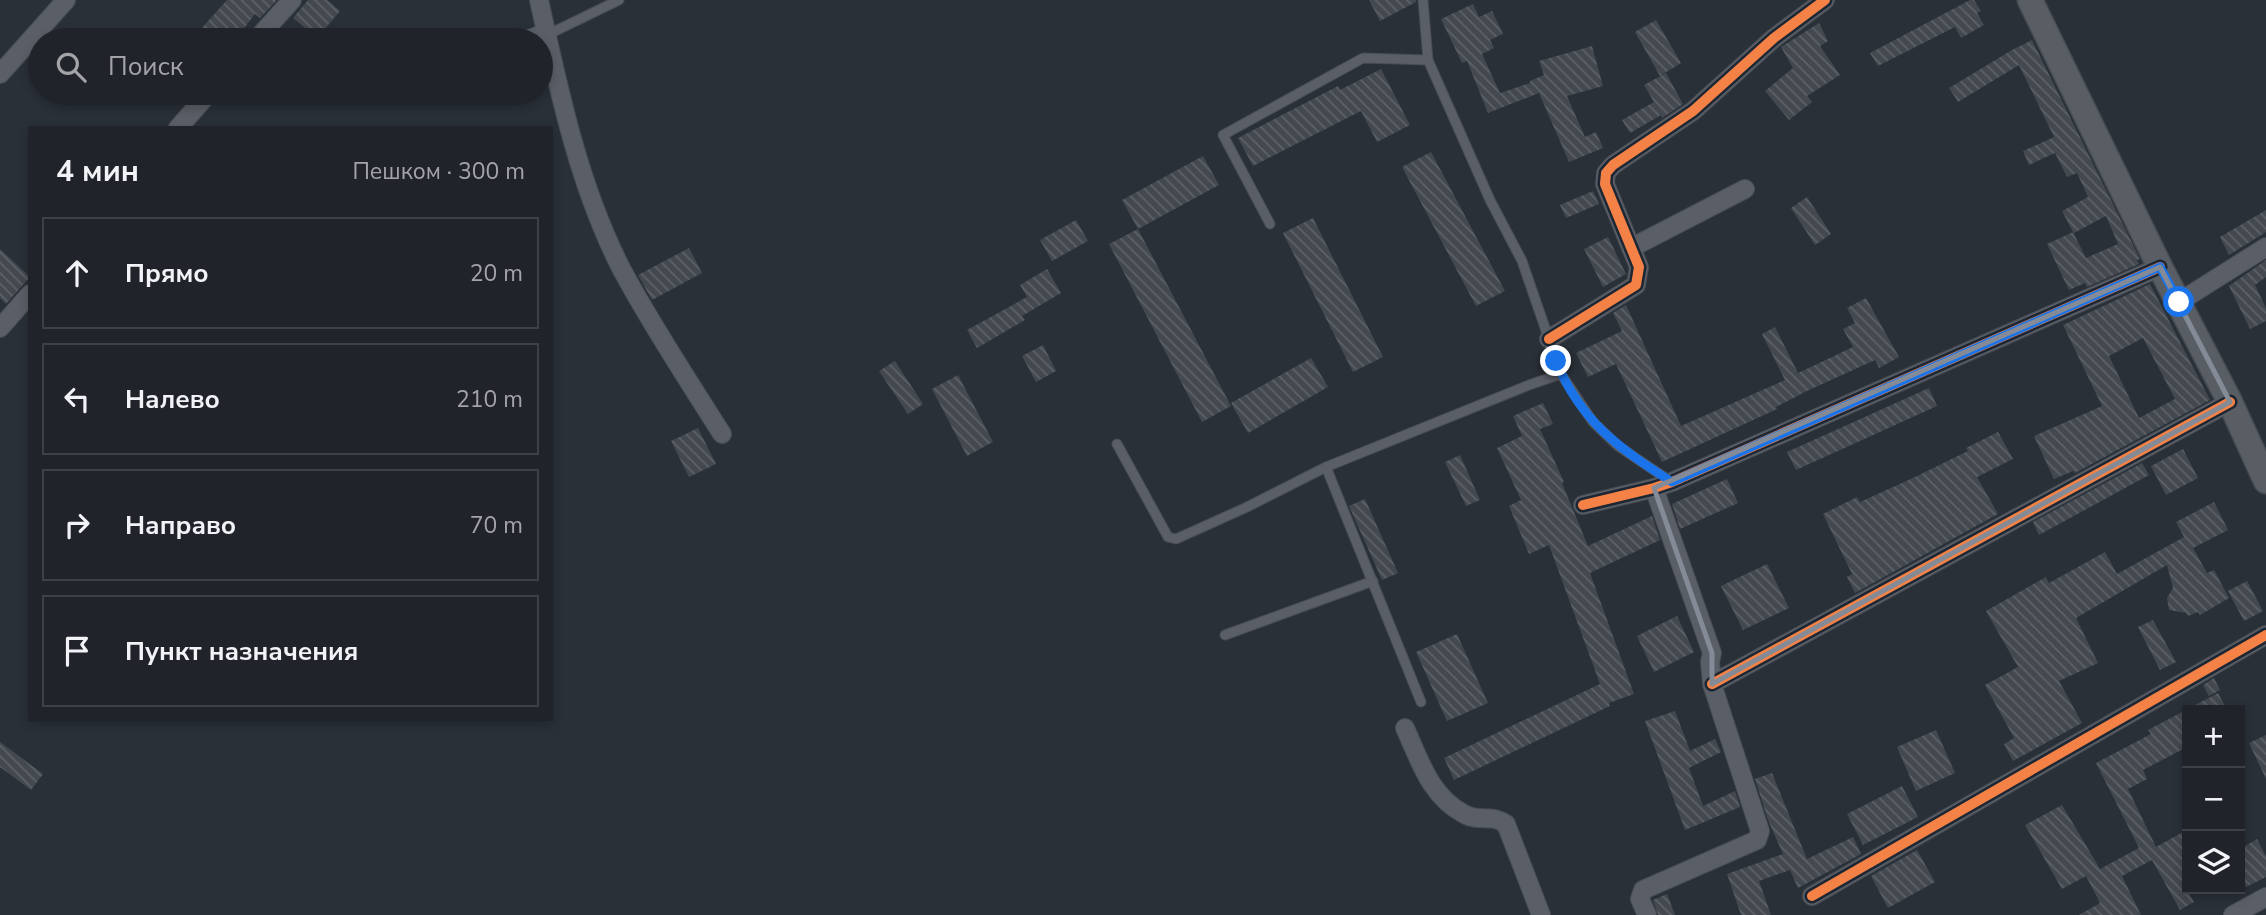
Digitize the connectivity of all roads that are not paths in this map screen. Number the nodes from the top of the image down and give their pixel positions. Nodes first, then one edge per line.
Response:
1 (66, 0) edge
2 (292, 0) edge
3 (539, 0) edge
4 (619, 0) edge
5 (1423, 0) edge
6 (1825, 0) edge
7 (2030, 0) edge
8 (41, 28) edge
9 (267, 28) edge
10 (545, 28) edge
11 (553, 29) edge
12 (28, 43) edge
13 (553, 60) edge
14 (1427, 60) junction
15 (0, 74) edge
16 (198, 105) edge
17 (180, 126) edge
18 (1745, 189) dead end
19 (1270, 224) dead end
20 (1631, 247) junction
21 (2266, 247) edge
22 (2160, 267) junction
23 (28, 296) edge
24 (2179, 302) junction
25 (0, 328) edge
26 (1549, 340) junction
27 (1561, 374) junction
28 (2230, 402) junction
29 (722, 434) dead end
30 (1117, 444) dead end
31 (1326, 467) junction
32 (2266, 481) edge
33 (1672, 482) junction
34 (1654, 488) junction
35 (1583, 505) dead end
36 (1373, 581) junction
37 (1225, 635) dead end
38 (2266, 635) edge
39 (1712, 684) junction
40 (1422, 702) dead end
41 (1405, 728) dead end
42 (1812, 896) dead end
43 (2266, 897) edge
44 (1541, 915) edge
45 (1647, 915) edge
46 (2233, 915) edge

1 - 8 street
2 - 9 street
3 - 10 street
4 - 11 lane
5 - 14 lane
6 - 20 street
7 - 22 main road
12 - 15 street
13 - 29 street
14 - 19 lane
14 - 26 lane
16 - 17 street
18 - 20 street
20 - 26 street
21 - 24 street
22 - 24 main road
22 - 33 street
23 - 25 street
24 - 28 main road
26 - 27 lane
27 - 31 lane
27 - 33 lane
28 - 32 main road
28 - 39 street
30 - 31 lane
31 - 36 lane
33 - 34 street
34 - 35 street
34 - 39 street
36 - 37 lane
36 - 40 lane
38 - 42 street
39 - 45 street
41 - 44 street
43 - 46 street

